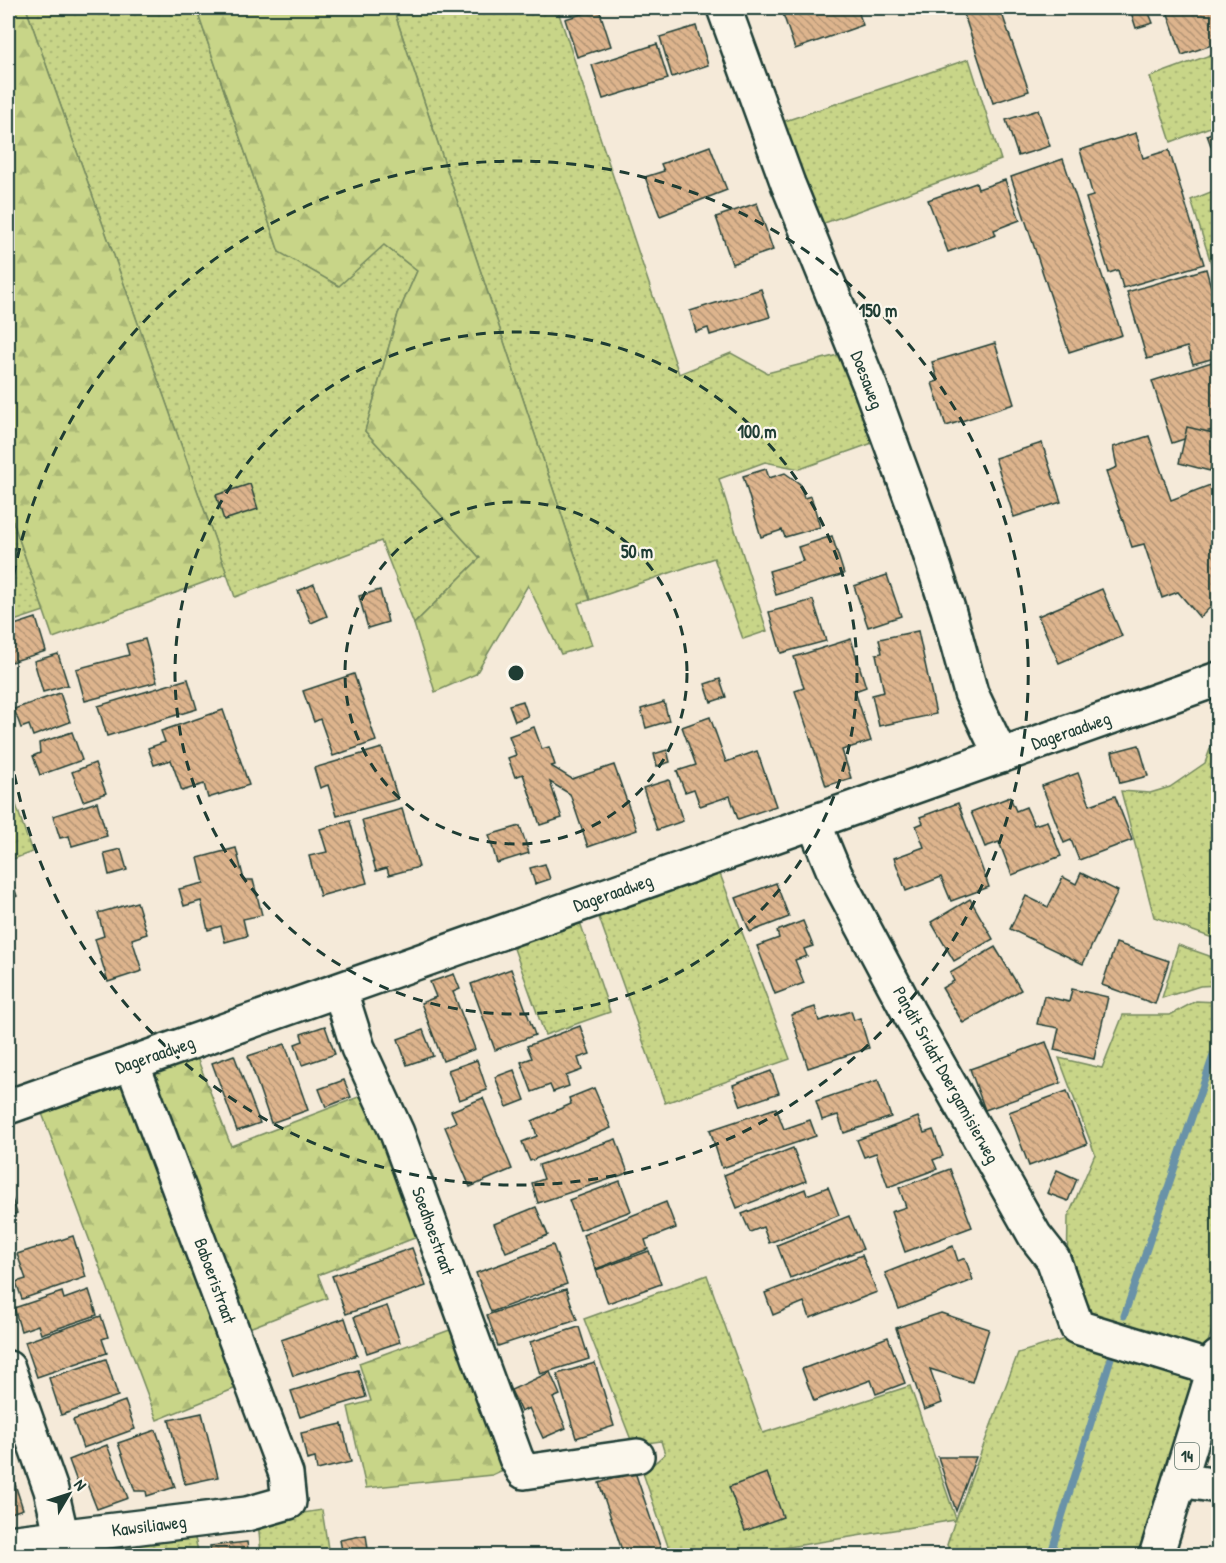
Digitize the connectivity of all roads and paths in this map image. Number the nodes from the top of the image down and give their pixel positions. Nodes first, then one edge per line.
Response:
1 (724, 8) edge
2 (1218, 679) edge
3 (1001, 756) junction
4 (814, 823) junction
5 (340, 991) junction
6 (132, 1063) junction
7 (8, 1107) edge
8 (1216, 1363) edge
9 (8, 1368) edge
10 (637, 1456) dead end
11 (1180, 1480) junction
12 (1218, 1486) edge
13 (289, 1502) joint
14 (62, 1538) junction
15 (8, 1543) edge
16 (1156, 1556) edge

1 - 3 street, Doesaweg
2 - 3 street, Dageraadweg
3 - 4 street, Dageraadweg
4 - 5 street, Dageraadweg
4 - 8 street, Pandit Sridat Doergamisierweg
5 - 6 street, Dageraadweg
5 - 10 street, Soedhoestraat
6 - 7 street, Dageraadweg
6 - 13 street, Baboeristraat
8 - 11 street, 14
9 - 14 street
11 - 12 street
11 - 16 street, 14
13 - 14 street, Kawsiliaweg
14 - 15 street, Kawsiliaweg

